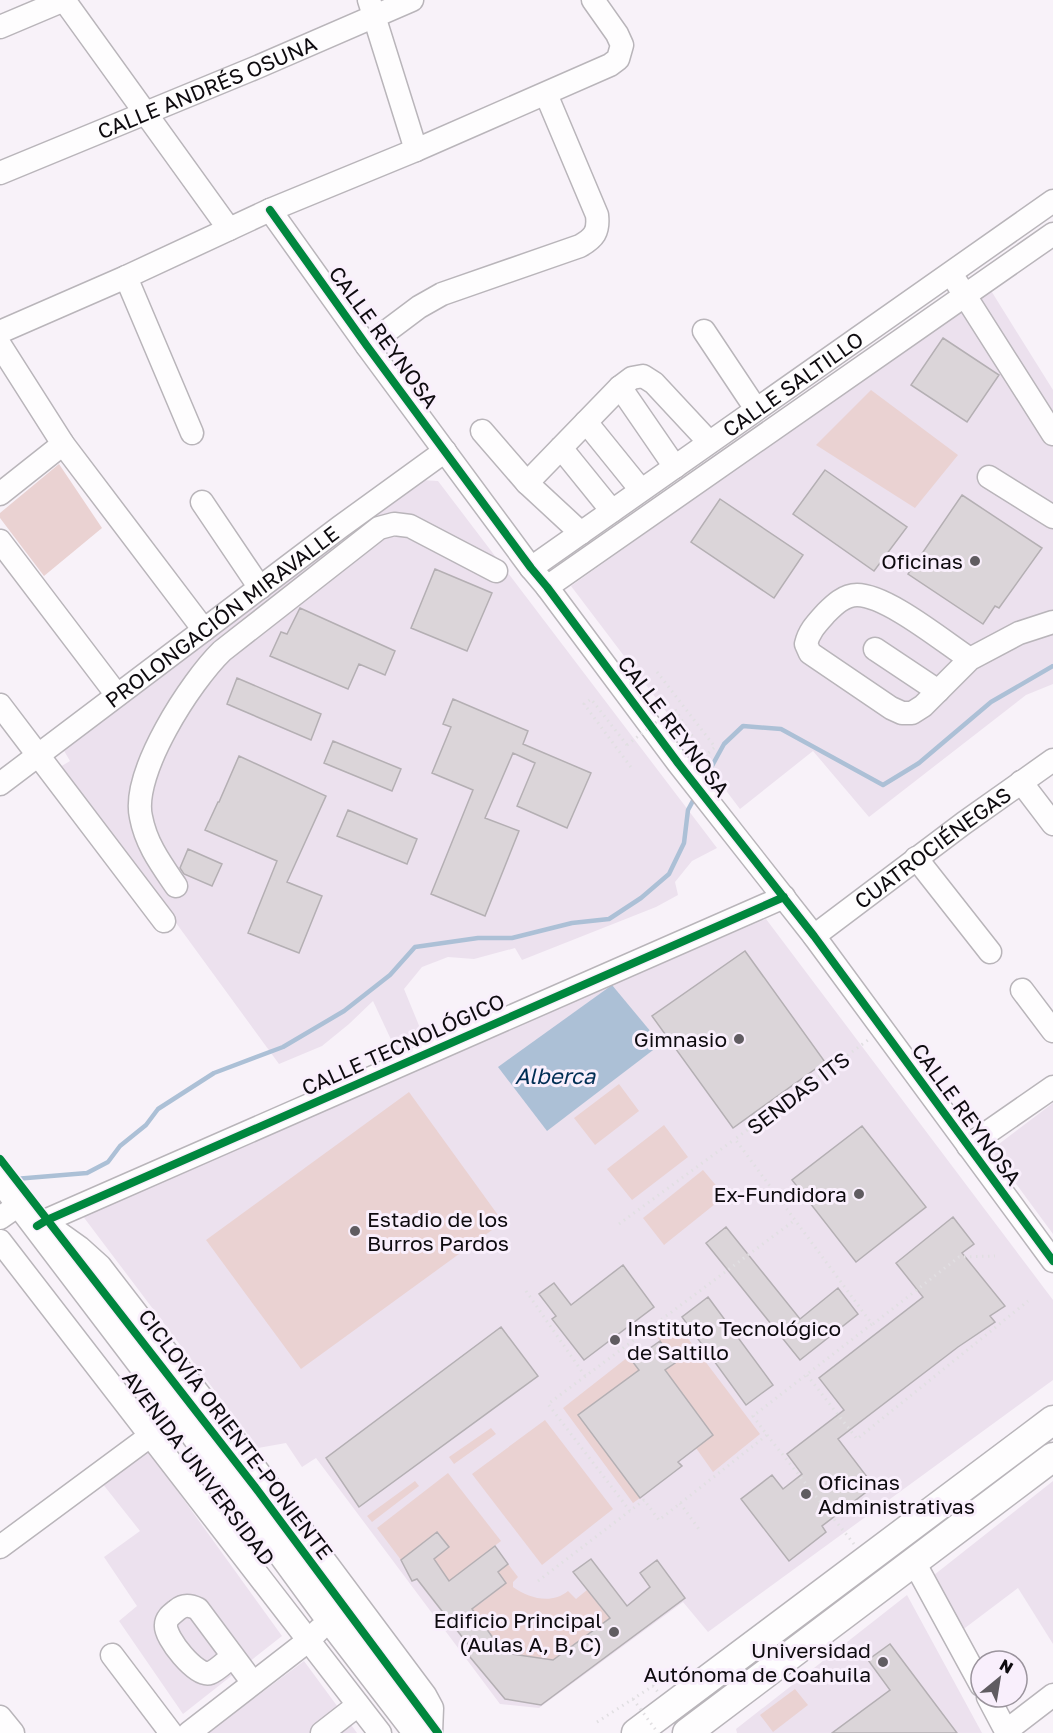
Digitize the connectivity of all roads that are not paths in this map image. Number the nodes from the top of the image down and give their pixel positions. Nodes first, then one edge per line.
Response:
1 (64, 0) edge
2 (412, 0) edge
3 (593, 0) edge
4 (371, 8) edge
5 (0, 27) edge
6 (546, 94) junction
7 (146, 112) junction
8 (416, 150) junction
9 (0, 173) edge
10 (1053, 201) edge
11 (270, 210) junction
12 (229, 229) junction
13 (1053, 234) edge
14 (950, 273) junction
15 (126, 277) junction
16 (965, 295) junction
17 (0, 332) edge
18 (704, 332) dead end
19 (0, 345) edge
20 (367, 346) junction
21 (620, 387) junction
22 (756, 409) junction
23 (586, 422) junction
24 (482, 431) dead end
25 (192, 433) dead end
26 (1053, 434) edge
27 (709, 442) junction
28 (63, 444) junction
29 (561, 448) junction
30 (445, 451) junction
31 (675, 467) junction
32 (989, 477) dead end
33 (527, 483) junction
34 (641, 490) junction
35 (0, 494) edge
36 (202, 502) dead end
37 (612, 511) junction
38 (1053, 517) edge
39 (581, 533) junction
40 (0, 541) edge
41 (531, 568) junction
42 (496, 572) dead end
43 (547, 587) junction
44 (260, 588) junction
45 (1053, 622) edge
46 (204, 630) junction
47 (184, 645) junction
48 (875, 649) dead end
49 (970, 659) junction
50 (198, 681) junction
51 (938, 691) junction
52 (117, 694) junction
53 (0, 705) edge
54 (38, 755) junction
55 (1053, 760) edge
56 (1021, 782) junction
57 (0, 784) edge
58 (1053, 824) edge
59 (916, 858) junction
60 (176, 886) dead end
61 (784, 897) junction
62 (164, 921) dead end
63 (814, 936) junction
64 (990, 952) dead end
65 (1022, 990) dead end
66 (1053, 1031) edge
67 (1053, 1087) edge
68 (968, 1146) junction
69 (15, 1208) edge
70 (0, 1241) edge
71 (1053, 1261) edge
72 (1053, 1420) edge
73 (164, 1424) junction
74 (1053, 1457) edge
75 (265, 1482) junction
76 (241, 1496) junction
77 (0, 1547) edge
78 (914, 1562) junction
79 (320, 1628) junction
80 (112, 1655) dead end
81 (233, 1656) dead end
82 (969, 1663) edge
83 (253, 1683) junction
84 (1053, 1695) edge
85 (358, 1705) junction
86 (994, 1709) edge
87 (0, 1717) edge
88 (664, 1720) edge
89 (1006, 1732) edge
90 (13, 1733) edge
91 (171, 1733) edge
92 (189, 1733) edge
93 (322, 1733) edge
94 (380, 1733) edge
95 (400, 1733) edge
96 (418, 1733) edge
97 (431, 1733) edge
98 (636, 1733) edge
99 (687, 1733) edge

1 - 5 street
1 - 7 street
2 - 4 street, CALLE ANDRÉS OSUNA
3 - 6 street
4 - 7 street, CALLE ANDRÉS OSUNA
4 - 8 street
6 - 8 street
6 - 20 street
7 - 9 street, CALLE ANDRÉS OSUNA
7 - 12 street
8 - 11 street
10 - 14 street, CALLE SALTILLO
11 - 12 street
11 - 20 street, CALLE REYNOSA
12 - 15 street
13 - 16 street, CALLE SALTILLO
14 - 16 street
14 - 22 street, CALLE SALTILLO
15 - 17 street
15 - 25 street
16 - 26 street
16 - 43 street, CALLE SALTILLO
18 - 22 street
19 - 28 street
20 - 30 street, CALLE REYNOSA
21 - 23 street
21 - 27 street
21 - 31 street
22 - 27 street, CALLE SALTILLO
23 - 29 street
23 - 34 street
24 - 33 street
27 - 31 street, CALLE SALTILLO
28 - 35 street
28 - 46 street
29 - 33 street
29 - 37 street
30 - 41 street, CALLE REYNOSA
30 - 44 street, PROLONGACIÓN MIRAVALLE
31 - 34 street, CALLE SALTILLO
32 - 38 street
33 - 39 street
34 - 37 street, CALLE SALTILLO
36 - 44 street
37 - 39 street, CALLE SALTILLO
39 - 41 street, CALLE SALTILLO
40 - 52 street
41 - 43 street, CALLE REYNOSA
42 - 50 street
43 - 61 street, CALLE REYNOSA
44 - 46 street, PROLONGACIÓN MIRAVALLE
45 - 49 street
46 - 47 street, PROLONGACIÓN MIRAVALLE
47 - 50 street
47 - 52 street, PROLONGACIÓN MIRAVALLE
48 - 51 street
49 - 51 street
49 - 51 street
50 - 60 street
52 - 54 street, PROLONGACIÓN MIRAVALLE
53 - 54 street
54 - 57 street, PROLONGACIÓN MIRAVALLE
54 - 62 street
55 - 56 street, CUATROCIÉNEGAS
56 - 58 street
56 - 59 street, CUATROCIÉNEGAS
59 - 63 street, CUATROCIÉNEGAS
59 - 64 street
61 - 63 street, CALLE REYNOSA
61 - 69 street, CALLE TECNOLÓGICO
63 - 68 street, CALLE REYNOSA
65 - 66 street
67 - 68 street
68 - 71 street, CALLE REYNOSA
69 - 73 main road, AVENIDA UNIVERSIDAD
69 - 73 main road, AVENIDA UNIVERSIDAD
69 - 75 street, AVENIDA UNIVERSIDAD
70 - 73 street, AVENIDA UNIVERSIDAD
72 - 88 main road
73 - 76 main road, AVENIDA UNIVERSIDAD
73 - 77 street
73 - 79 main road, AVENIDA UNIVERSIDAD
74 - 78 main road
75 - 76 street
75 - 97 street, AVENIDA UNIVERSIDAD
76 - 79 main road, AVENIDA UNIVERSIDAD
78 - 82 street
78 - 99 main road
79 - 83 street
79 - 85 street, AVENIDA UNIVERSIDAD
79 - 95 main road, AVENIDA UNIVERSIDAD
79 - 96 main road, AVENIDA UNIVERSIDAD
80 - 91 street
81 - 83 street
83 - 92 street
84 - 89 street
85 - 93 street
85 - 94 street, AVENIDA UNIVERSIDAD
86 - 89 street
87 - 90 street
88 - 98 main road

